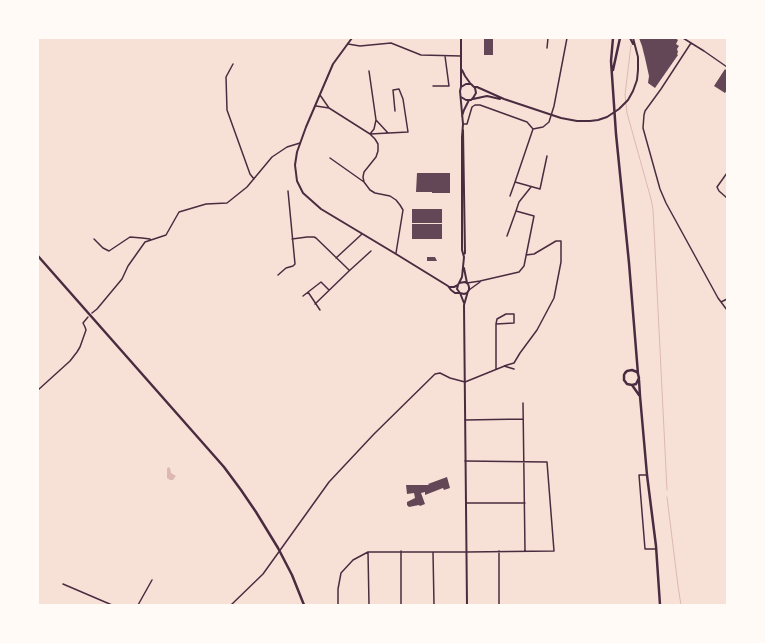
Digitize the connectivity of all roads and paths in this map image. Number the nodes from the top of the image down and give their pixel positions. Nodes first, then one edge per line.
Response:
1 (352, 38) edge
2 (462, 38) edge
3 (548, 38) edge
4 (567, 38) edge
5 (613, 38) edge
6 (620, 38) edge
7 (630, 38) edge
8 (633, 38) edge
9 (682, 38) edge
10 (691, 43) junction
11 (348, 44) junction
12 (634, 45) junction
13 (547, 48) dead end
14 (445, 56) junction
15 (461, 56) junction
16 (233, 64) dead end
17 (727, 67) edge
18 (461, 69) junction
19 (369, 71) dead end
20 (612, 74) junction
21 (471, 84) junction
22 (433, 86) dead end
23 (474, 86) junction
24 (462, 87) junction
25 (320, 95) junction
26 (461, 96) junction
27 (472, 99) junction
28 (504, 99) junction
29 (469, 100) junction
30 (316, 106) junction
31 (329, 108) junction
32 (395, 111) dead end
33 (462, 118) junction
34 (376, 120) junction
35 (462, 124) junction
36 (533, 129) junction
37 (388, 132) junction
38 (370, 134) junction
39 (300, 143) junction
40 (547, 156) dead end
41 (330, 158) dead end
42 (727, 173) edge
43 (254, 179) junction
44 (364, 182) junction
45 (515, 182) junction
46 (531, 187) junction
47 (288, 191) dead end
48 (510, 196) dead end
49 (727, 198) edge
50 (516, 211) junction
51 (362, 234) junction
52 (507, 236) dead end
53 (94, 239) dead end
54 (292, 239) junction
55 (152, 240) junction
56 (371, 251) dead end
57 (396, 254) junction
58 (526, 255) junction
59 (38, 256) edge
60 (336, 258) junction
61 (463, 264) junction
62 (349, 270) junction
63 (278, 275) dead end
64 (480, 281) junction
65 (467, 283) junction
66 (458, 284) junction
67 (448, 286) junction
68 (329, 290) junction
69 (468, 291) junction
70 (308, 292) junction
71 (460, 293) junction
72 (303, 296) dead end
73 (727, 299) edge
74 (721, 302) junction
75 (315, 304) junction
76 (464, 304) junction
77 (320, 310) dead end
78 (727, 310) edge
79 (92, 314) dead end
80 (88, 317) dead end
81 (496, 324) junction
82 (637, 362) junction
83 (504, 366) junction
84 (496, 369) junction
85 (514, 370) dead end
86 (632, 370) junction
87 (638, 374) junction
88 (639, 380) junction
89 (465, 382) junction
90 (632, 386) junction
91 (38, 390) edge
92 (640, 396) junction
93 (523, 403) dead end
94 (523, 419) junction
95 (465, 420) junction
96 (466, 461) junction
97 (524, 462) junction
98 (647, 475) junction
99 (525, 502) junction
100 (466, 503) junction
101 (656, 549) junction
102 (401, 551) junction
103 (499, 551) junction
104 (525, 551) junction
105 (368, 552) junction
106 (433, 552) junction
107 (466, 552) junction
108 (152, 580) dead end
109 (63, 584) dead end
110 (112, 605) edge
111 (138, 605) edge
112 (231, 605) edge
113 (304, 605) edge
114 (338, 605) edge
115 (369, 605) edge
116 (401, 605) edge
117 (434, 605) edge
118 (467, 605) edge
119 (499, 605) edge
120 (660, 605) edge

1 - 11 street
2 - 15 street
3 - 13 street
4 - 36 street
5 - 20 main road
6 - 20 main road
7 - 12 street
8 - 12 street
9 - 10 street
10 - 17 street
10 - 74 street
11 - 14 street
11 - 25 street
12 - 28 street
14 - 15 street
14 - 22 street
15 - 18 street
16 - 43 street
18 - 21 street
18 - 24 street
19 - 34 street
20 - 82 main road
21 - 23 street
21 - 24 street
23 - 27 street
23 - 28 street
24 - 26 street
25 - 30 street
25 - 31 street
26 - 29 street
26 - 33 street
27 - 28 street
27 - 29 street
29 - 33 street
30 - 31 street
30 - 39 street
31 - 38 street
32 - 37 street
33 - 35 street
34 - 37 street
34 - 38 street
35 - 36 street
35 - 61 street
36 - 45 street
37 - 38 street
38 - 44 street
39 - 43 street
39 - 51 street
40 - 46 street
41 - 44 street
42 - 49 street
43 - 55 street
44 - 57 street
45 - 46 street
45 - 48 street
46 - 50 street
47 - 54 street
50 - 52 street
50 - 58 street
51 - 57 street
51 - 60 street
53 - 55 street
54 - 60 street
54 - 63 street
55 - 79 street
56 - 62 street
57 - 67 street
58 - 64 street
58 - 83 street
59 - 113 main road
60 - 62 street
61 - 65 street
61 - 66 street
62 - 68 street
64 - 65 street
64 - 69 street
65 - 66 street
65 - 69 street
66 - 67 street
66 - 71 street
67 - 71 street
68 - 70 street
68 - 75 street
69 - 71 street
69 - 76 street
70 - 72 street
70 - 75 street
71 - 76 street
73 - 74 street
74 - 78 street
75 - 77 street
76 - 89 street
80 - 91 street
81 - 81 street
81 - 84 street
82 - 86 main road
82 - 87 main road
83 - 84 street
83 - 85 street
84 - 89 street
86 - 87 main road
86 - 90 main road
87 - 88 main road
88 - 90 main road
88 - 92 main road
89 - 95 street
89 - 112 street
90 - 92 main road
92 - 98 main road
93 - 94 street
94 - 95 street
94 - 97 street
95 - 96 street
96 - 97 street
96 - 100 street
97 - 99 street
97 - 104 street
98 - 101 main road
98 - 101 street
99 - 100 street
99 - 104 street
100 - 107 street
101 - 120 main road
102 - 105 street
102 - 106 street
102 - 116 street
103 - 104 street
103 - 107 street
103 - 119 street
105 - 114 street
105 - 115 street
106 - 107 street
106 - 117 street
107 - 118 street
108 - 111 street
109 - 110 street

